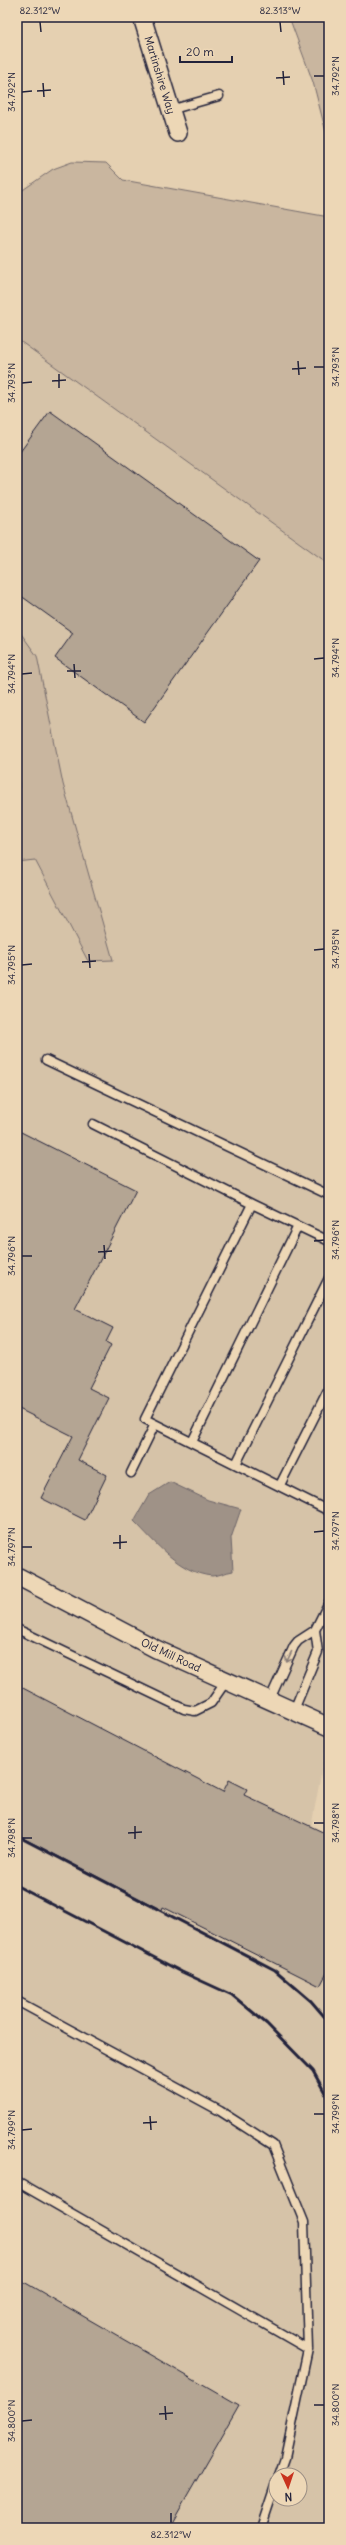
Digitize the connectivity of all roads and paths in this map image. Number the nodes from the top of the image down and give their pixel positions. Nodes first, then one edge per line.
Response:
1 (142, 17) edge
2 (219, 96) dead end
3 (170, 110) junction
4 (178, 133) dead end
5 (46, 1060) dead end
6 (93, 1124) dead end
7 (329, 1195) edge
8 (252, 1204) junction
9 (298, 1226) junction
10 (329, 1241) edge
11 (329, 1278) edge
12 (329, 1388) edge
13 (154, 1424) junction
14 (192, 1442) junction
15 (236, 1464) junction
16 (131, 1473) dead end
17 (280, 1485) junction
18 (329, 1511) edge
19 (17, 1576) edge
20 (329, 1602) edge
21 (17, 1629) edge
22 (315, 1630) junction
23 (227, 1680) junction
24 (270, 1699) junction
25 (294, 1710) junction
26 (329, 1727) edge
27 (17, 2001) edge
28 (17, 2182) edge
29 (308, 2349) junction
30 (282, 2467) edge
31 (268, 2507) edge
32 (261, 2528) edge

1 - 3 street, Martinshire Way
2 - 3 lane
3 - 4 street, Martinshire Way
5 - 7 lane
6 - 8 lane
8 - 9 lane
8 - 13 lane
9 - 10 lane
9 - 14 lane
11 - 15 lane
12 - 17 lane
13 - 14 lane
13 - 16 lane
14 - 15 lane
15 - 17 lane
17 - 18 lane
19 - 23 street, Old Mill Road
20 - 22 lane
21 - 23 lane
22 -> 24 lane
22 - 25 lane
23 - 24 street, Old Mill Road
24 - 25 street, Old Mill Road
25 - 26 street, Old Mill Road
27 - 29 lane
28 - 29 lane
29 - 30 lane
31 - 32 lane

